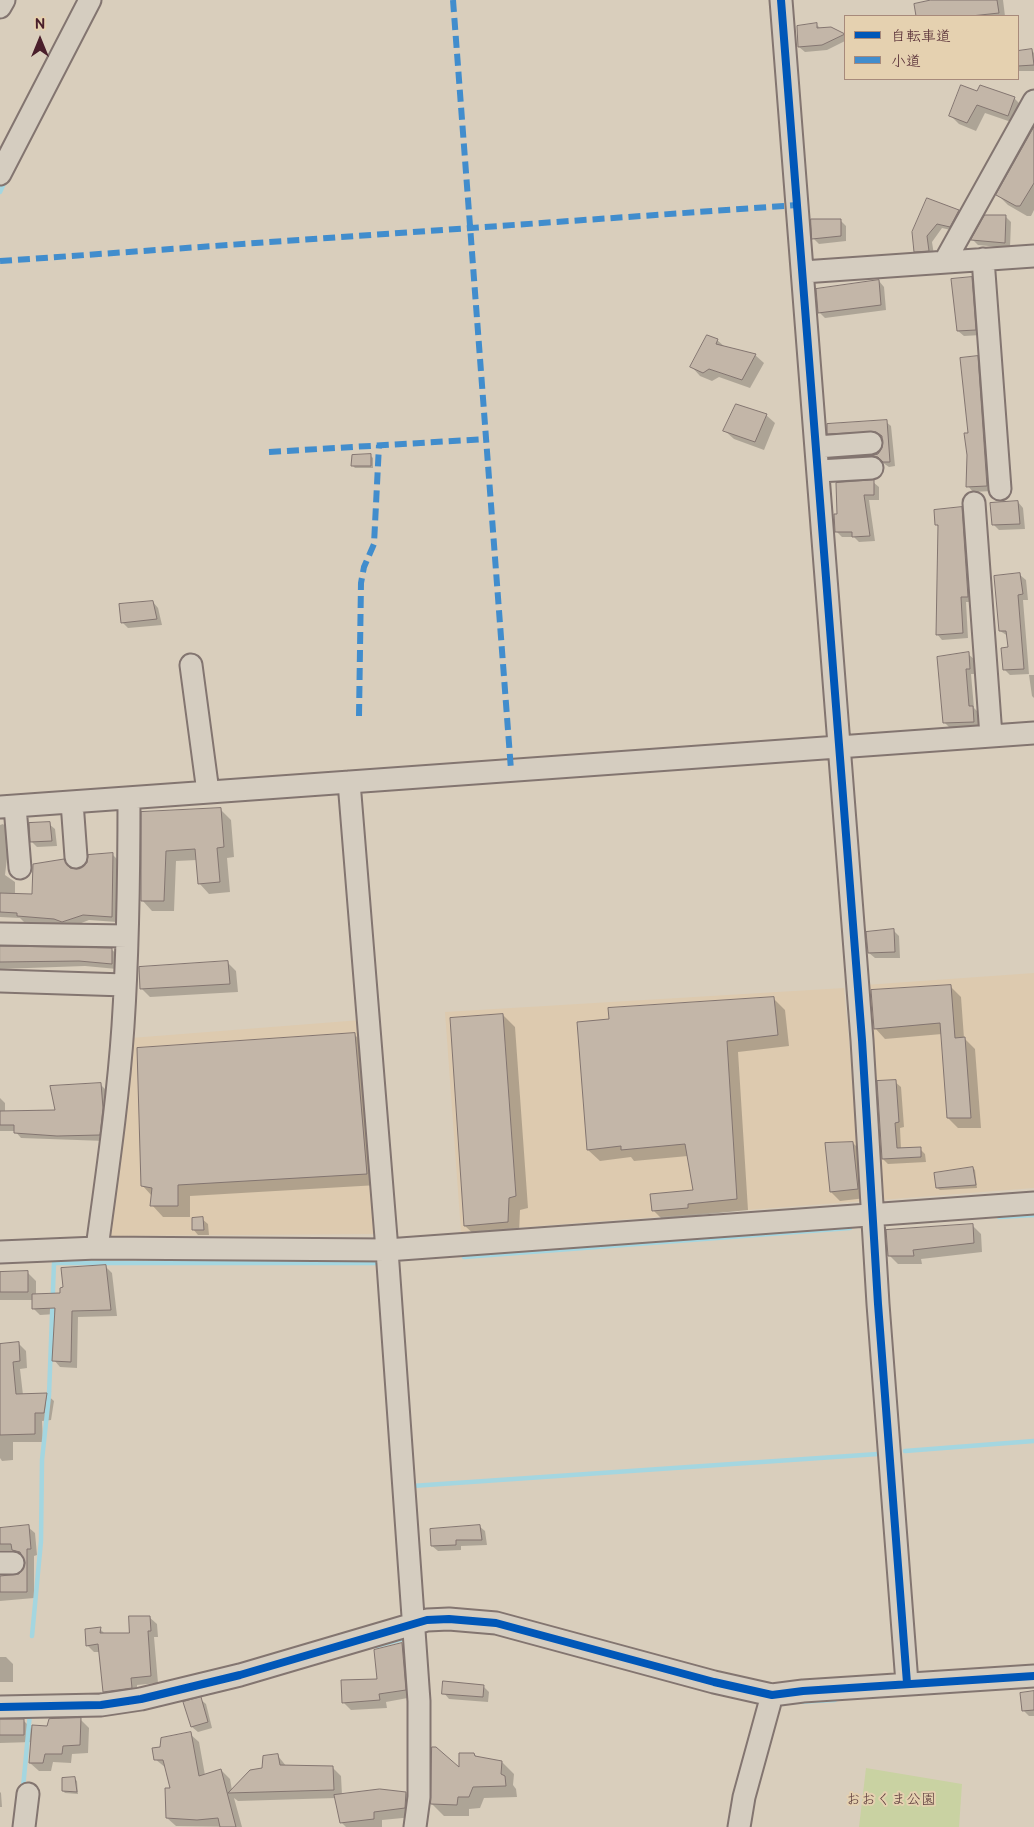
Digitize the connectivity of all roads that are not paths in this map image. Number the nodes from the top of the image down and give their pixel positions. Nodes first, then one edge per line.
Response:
1 (4, 0) edge
2 (90, 0) edge
3 (781, 0) edge
4 (0, 7) edge
5 (1034, 101) edge
6 (0, 174) edge
7 (1034, 256) edge
8 (983, 259) junction
9 (945, 261) junction
10 (803, 272) junction
11 (872, 443) dead end
12 (817, 447) junction
13 (872, 468) dead end
14 (819, 471) junction
15 (1000, 489) dead end
16 (974, 503) dead end
17 (191, 665) dead end
18 (1034, 733) edge
19 (991, 736) junction
20 (840, 745) junction
21 (349, 782) junction
22 (208, 792) junction
23 (129, 798) junction
24 (72, 802) junction
25 (7, 807) edge
26 (76, 857) dead end
27 (20, 868) dead end
28 (0, 934) edge
29 (127, 936) junction
30 (0, 981) edge
31 (125, 985) junction
32 (1034, 1203) edge
33 (874, 1215) junction
34 (97, 1248) junction
35 (387, 1250) junction
36 (0, 1252) edge
37 (412, 1626) junction
38 (1034, 1676) edge
39 (907, 1683) junction
40 (772, 1695) junction
41 (0, 1707) edge
42 (28, 1794) dead end
43 (24, 1827) edge
44 (415, 1827) edge
45 (740, 1827) edge

1 - 4 street
2 - 6 street
3 - 10 street
5 - 9 street
7 - 8 street
8 - 9 street
8 - 15 street
9 - 10 street
10 - 12 street
11 - 12 street
12 - 14 street
13 - 14 street
14 - 20 street
16 - 19 street
17 - 22 street
18 - 19 street
19 - 20 street
20 - 21 street
20 - 33 street
21 - 22 street
21 - 35 street
22 - 23 street
23 - 24 street
23 - 29 street
24 - 25 street
24 - 26 street
25 - 27 street
28 - 29 street
29 - 31 street
30 - 31 street
31 - 34 street
32 - 33 street
33 - 35 street
33 - 39 street
34 - 35 street
34 - 36 street
35 - 37 street
37 - 40 street
37 - 41 street
37 - 44 street
38 - 39 street
39 - 40 street
40 - 45 street
42 - 43 street

